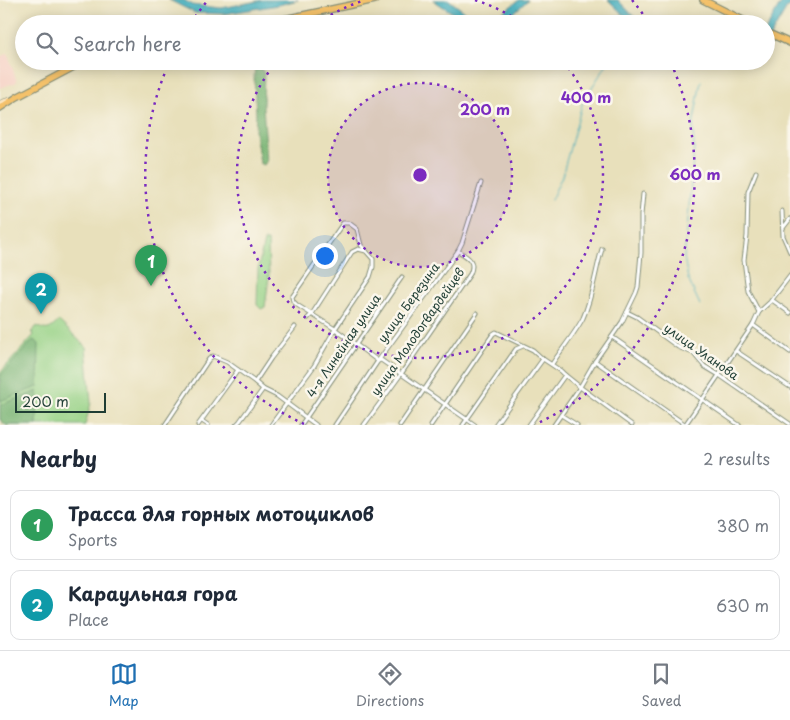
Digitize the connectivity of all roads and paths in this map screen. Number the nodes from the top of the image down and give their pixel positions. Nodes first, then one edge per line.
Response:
1 (375, 0) edge
2 (703, 0) edge
3 (303, 15) edge
4 (733, 15) edge
5 (775, 36) edge
6 (790, 43) edge
7 (68, 70) edge
8 (15, 98) junction
9 (0, 103) edge
10 (0, 108) edge
11 (756, 172) dead end
12 (481, 183) dead end
13 (643, 194) dead end
14 (782, 212) dead end
15 (790, 220) edge
16 (783, 228) junction
17 (602, 249) dead end
18 (366, 251) junction
19 (458, 251) junction
20 (790, 252) edge
21 (790, 276) edge
22 (402, 277) dead end
23 (772, 300) junction
24 (627, 312) junction
25 (759, 312) junction
26 (477, 313) dead end
27 (790, 313) edge
28 (312, 314) junction
29 (308, 318) dead end
30 (753, 325) junction
31 (295, 327) dead end
32 (335, 329) junction
33 (612, 337) junction
34 (357, 344) junction
35 (524, 346) junction
36 (736, 350) junction
37 (790, 352) edge
38 (543, 358) junction
39 (378, 361) junction
40 (595, 361) junction
41 (552, 364) junction
42 (238, 370) junction
43 (401, 374) junction
44 (719, 375) junction
45 (565, 376) junction
46 (256, 382) junction
47 (580, 387) junction
48 (790, 387) edge
49 (263, 389) junction
50 (424, 390) junction
51 (702, 400) junction
52 (287, 404) junction
53 (445, 405) junction
54 (561, 415) junction
55 (306, 418) junction
56 (202, 420) junction
57 (467, 420) junction
58 (790, 424) edge
59 (165, 425) edge
60 (198, 425) edge
61 (208, 425) edge
62 (236, 425) edge
63 (271, 425) edge
64 (301, 425) edge
65 (316, 425) edge
66 (335, 425) edge
67 (364, 425) edge
68 (400, 425) edge
69 (431, 425) edge
70 (463, 425) edge
71 (475, 425) edge
72 (495, 425) edge
73 (529, 425) edge
74 (554, 425) edge
75 (577, 425) edge
76 (632, 425) edge
77 (686, 425) edge
78 (739, 425) edge

1 - 3 highway
2 - 4 highway
5 - 6 highway
7 - 8 highway
8 - 9 main road
8 - 10 highway
11 - 25 street
12 - 19 street, улица Березина
13 - 24 street
14 - 16 street
15 - 16 street
16 - 20 street
17 - 41 street
18 - 28 street
18 - 28 street
18 - 32 street
19 - 39 street, улица Березина
19 - 43 street, улица Молодогвардейцев
21 - 23 street
22 - 34 street, 4-я Линейная улица
23 - 25 street
23 - 27 street
24 - 33 street
24 - 44 street, улица Уланова
25 - 30 street
26 - 50 street
28 - 29 street
28 - 32 street
30 - 36 street
30 - 37 street
31 - 46 street
32 - 34 street
32 - 52 street
33 - 40 street
33 - 51 street
34 - 39 street
34 - 55 street, 4-я Линейная улица
35 - 38 street
35 - 53 street
35 - 57 street
36 - 44 street
36 - 48 street
38 - 41 street
38 - 72 street
39 - 43 street
39 - 66 street, улица Березина
40 - 47 street
40 - 77 street
41 - 45 street
42 - 46 street
42 - 56 street
42 - 59 street
43 - 50 street
43 - 67 street, улица Молодогвардейцев
44 - 51 street
44 - 58 street, улица Уланова
45 - 47 street
45 - 73 street
46 - 49 street
47 - 54 street
47 - 76 street
49 - 52 street
49 - 62 street
50 - 53 street
50 - 68 street
51 - 77 street
51 - 78 street
52 - 55 street
52 - 63 street
53 - 57 street
53 - 69 street
54 - 74 street
54 - 75 street
55 - 64 street, 4-я Линейная улица
55 - 65 street
56 - 60 street
56 - 61 street
57 - 70 street
57 - 71 street

